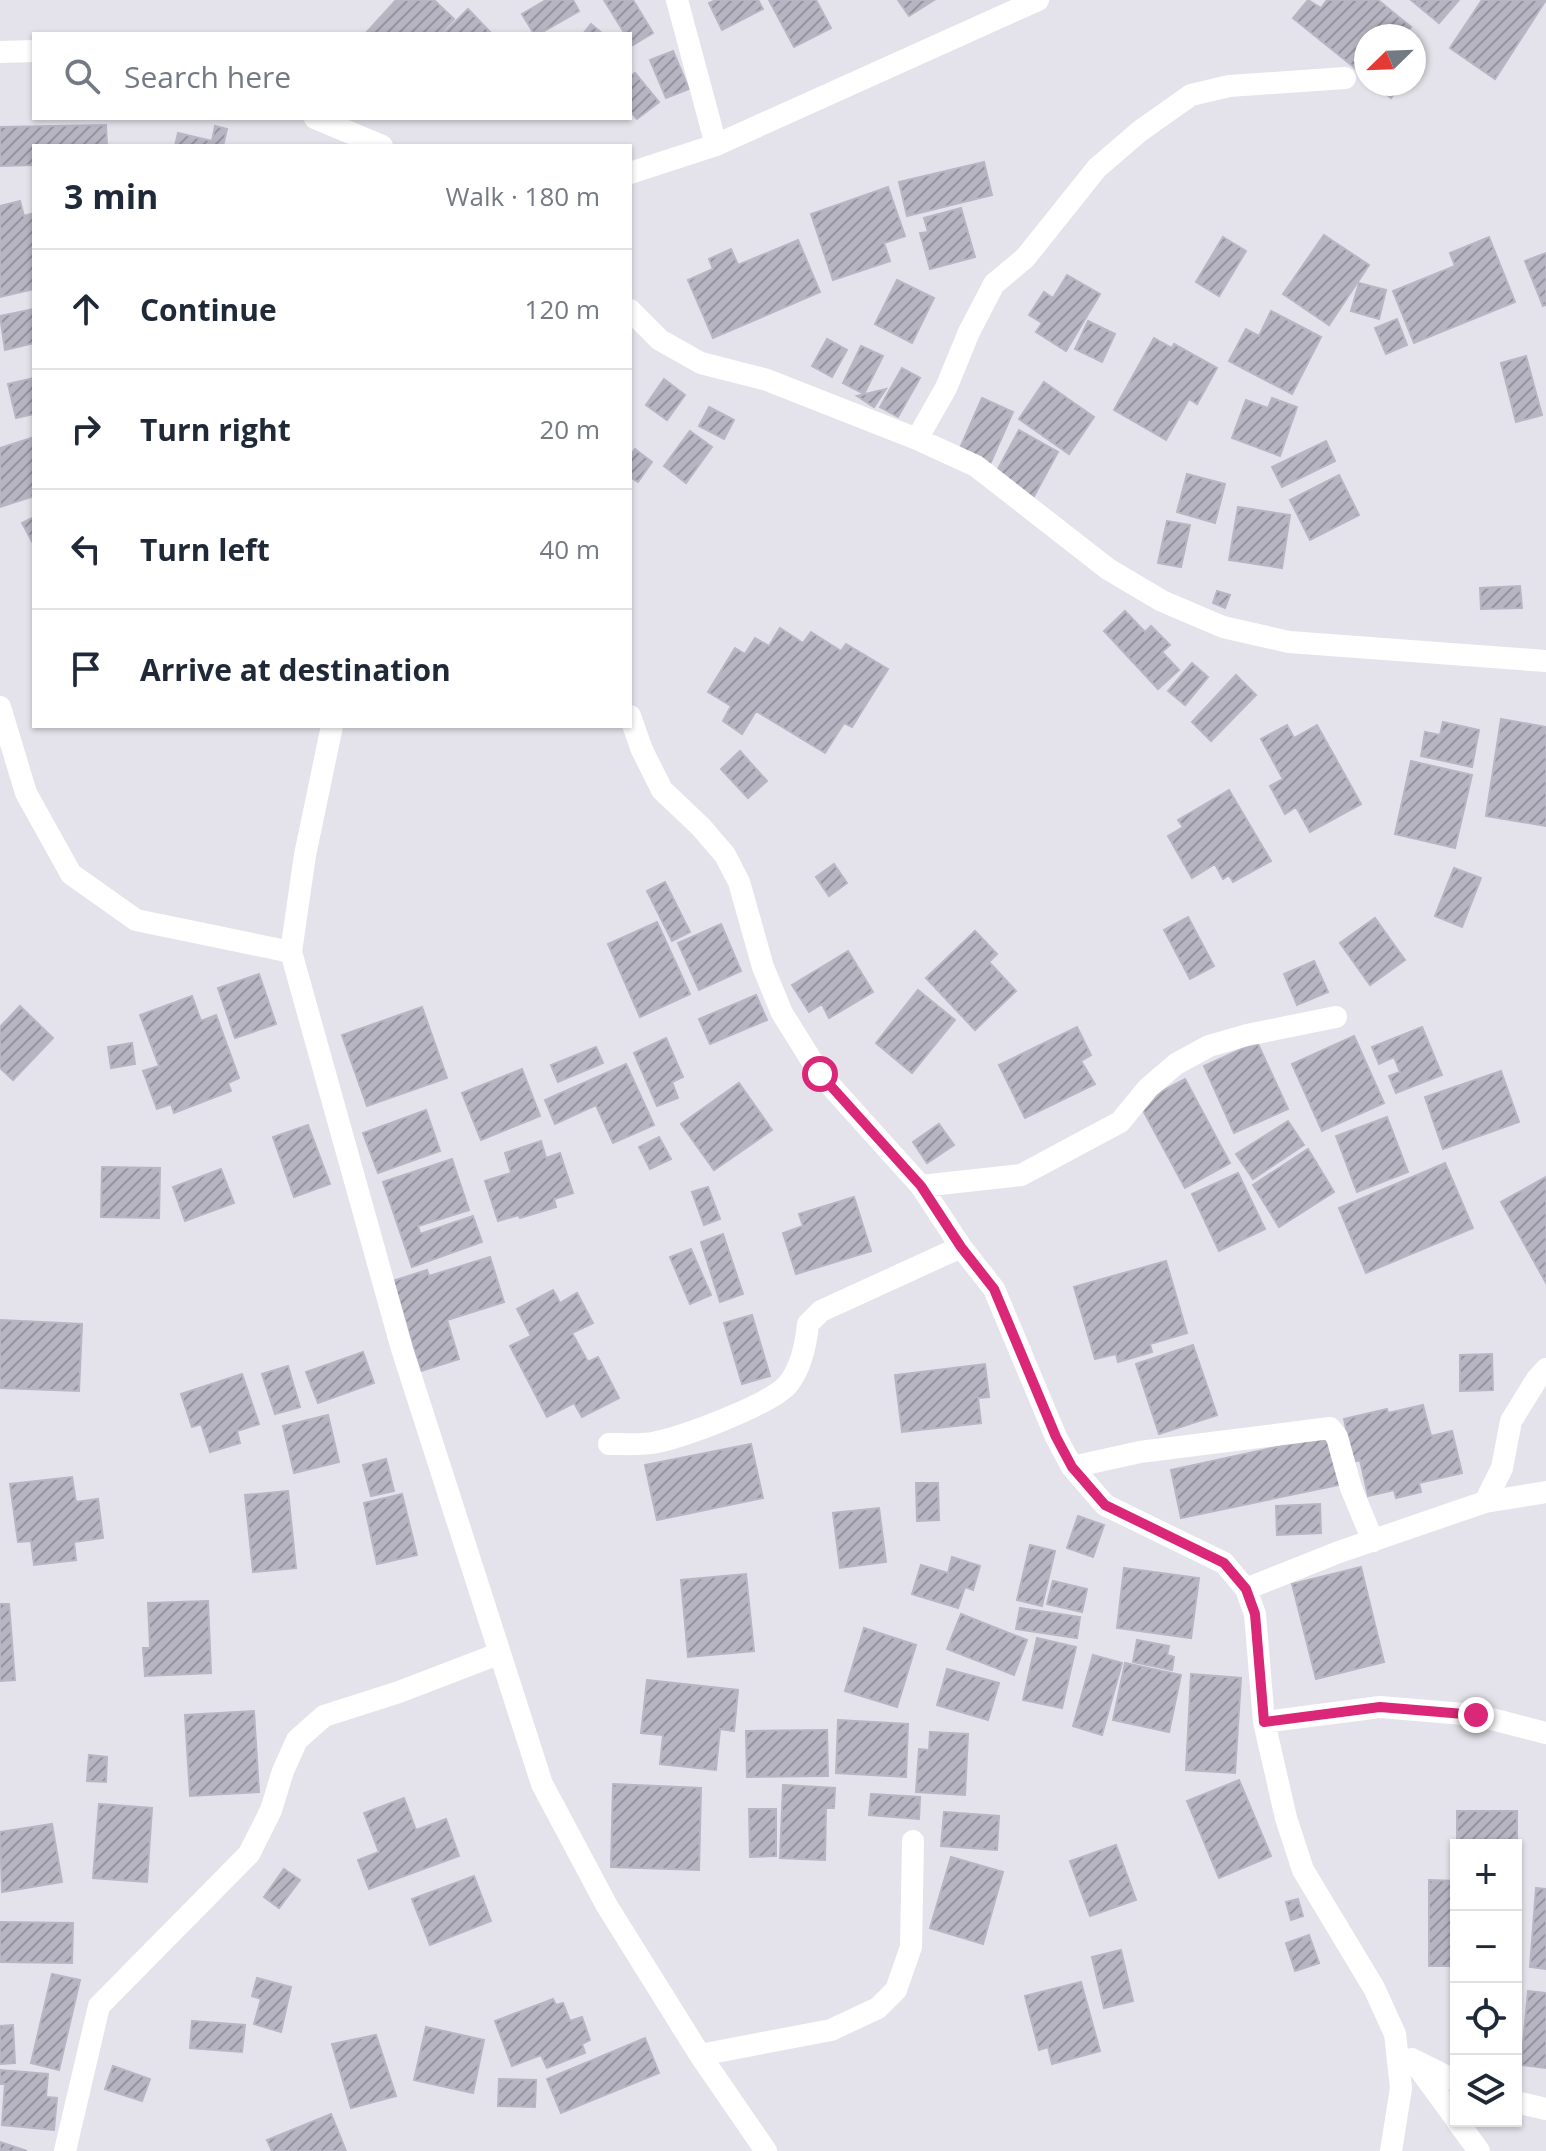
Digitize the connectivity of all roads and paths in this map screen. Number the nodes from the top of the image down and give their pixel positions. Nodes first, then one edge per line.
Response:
1 (677, 0) edge
2 (1038, 0) edge
3 (32, 51) edge
4 (0, 52) edge
5 (1345, 78) dead end
6 (320, 120) edge
7 (375, 144) edge
8 (716, 145) junction
9 (632, 172) edge
10 (632, 312) edge
11 (917, 439) junction
12 (1546, 661) edge
13 (1, 714) edge
14 (632, 722) edge
15 (332, 728) edge
16 (291, 952) junction
17 (1336, 1017) dead end
18 (921, 1186) junction
19 (961, 1247) junction
20 (1546, 1369) edge
21 (609, 1444) dead end
22 (1072, 1467) junction
23 (1546, 1492) edge
24 (1485, 1502) junction
25 (1373, 1541) junction
26 (1246, 1589) junction
27 (498, 1654) junction
28 (1264, 1722) junction
29 (1546, 1733) edge
30 (913, 1841) dead end
31 (700, 2055) junction
32 (1405, 2055) junction
33 (1450, 2078) edge
34 (1522, 2103) edge
35 (1546, 2109) edge
36 (1450, 2111) edge
37 (1462, 2127) edge
38 (65, 2151) edge
39 (766, 2151) edge
40 (1391, 2151) edge
41 (1479, 2151) edge

1 - 8 street
2 - 8 street
3 - 4 street
5 - 11 street
6 - 7 street
8 - 9 street
10 - 11 street
11 - 12 street
13 - 16 street
14 - 18 street
15 - 16 street
16 - 27 street
17 - 18 street
18 - 19 street
19 - 21 street
19 - 22 street
20 - 24 street
22 - 25 street
22 - 26 street
23 - 24 street
24 - 25 street
25 - 26 street
26 - 28 street
27 - 31 street
27 - 38 street
28 - 29 street
28 - 32 street
30 - 31 street
31 - 39 street
32 - 33 street
32 - 36 street
32 - 40 street
34 - 35 street
37 - 41 street

